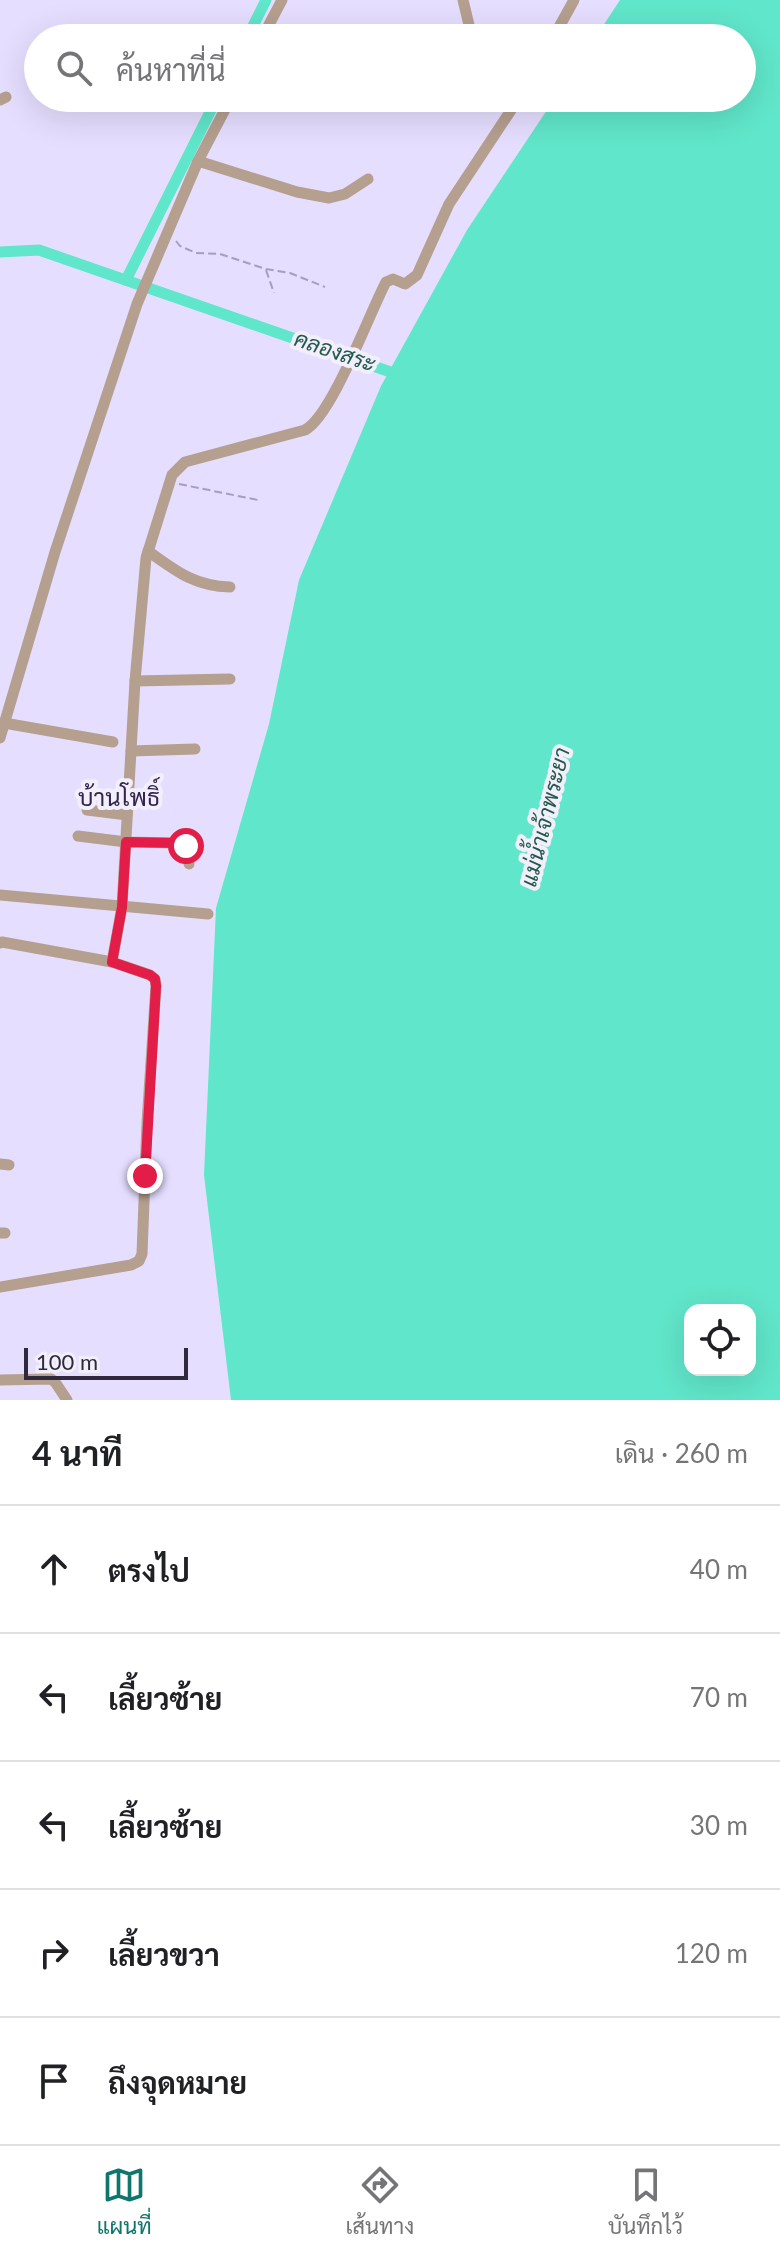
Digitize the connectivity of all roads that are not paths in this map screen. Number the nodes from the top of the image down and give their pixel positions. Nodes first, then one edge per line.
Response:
1 (282, 0) edge
2 (463, 0) edge
3 (574, 0) edge
4 (269, 24) edge
5 (469, 24) edge
6 (561, 24) edge
7 (224, 112) edge
8 (510, 112) edge
9 (198, 161) junction
10 (368, 179) dead end
11 (148, 551) junction
12 (230, 587) dead end
13 (230, 679) dead end
14 (135, 681) junction
15 (4, 723) junction
16 (0, 738) edge
17 (113, 742) dead end
18 (195, 749) dead end
19 (131, 751) junction
20 (87, 810) dead end
21 (127, 815) junction
22 (78, 836) dead end
23 (126, 842) junction
24 (189, 864) dead end
25 (0, 895) edge
26 (122, 907) junction
27 (208, 914) dead end
28 (0, 943) edge
29 (112, 962) junction
30 (0, 1287) edge
31 (0, 1380) edge
32 (67, 1400) edge

1 - 4 street
2 - 5 street
3 - 6 street
7 - 9 street
8 - 11 street
9 - 10 street
9 - 15 street
11 - 12 street
11 - 14 street
13 - 14 street
14 - 19 street
15 - 16 street
15 - 17 street
18 - 19 street
19 - 21 street
20 - 21 street
21 - 23 street
22 - 23 street
23 - 24 street
23 - 26 street
25 - 26 street
26 - 27 street
26 - 29 street
28 - 29 street
29 - 30 street
31 - 32 street

